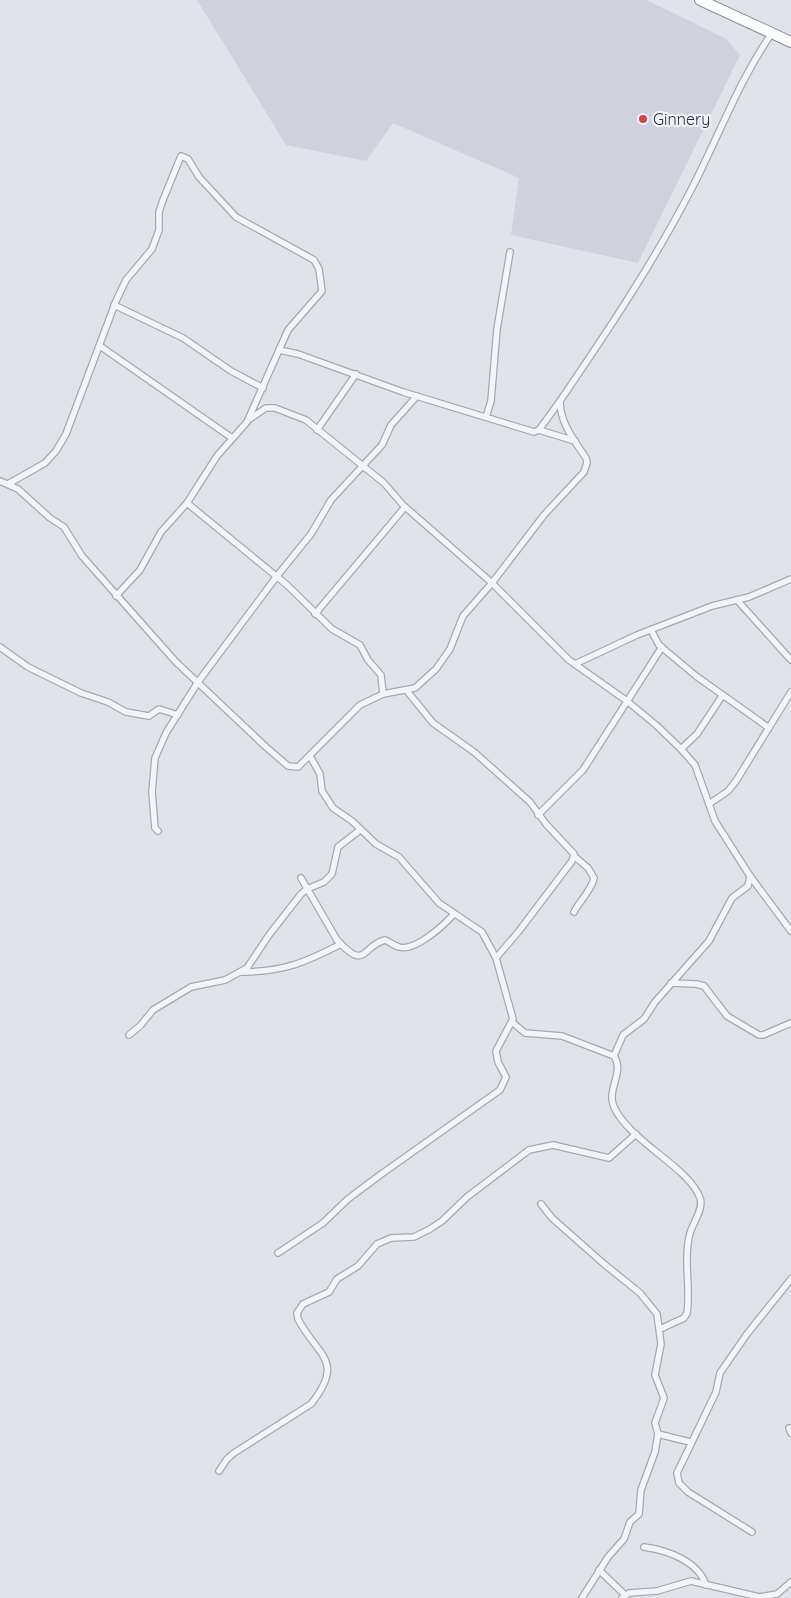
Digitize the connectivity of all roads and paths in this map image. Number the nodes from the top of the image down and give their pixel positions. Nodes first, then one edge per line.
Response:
1 (700, 0) edge
2 (772, 33) junction
3 (791, 42) edge
4 (510, 252) dead end
5 (114, 305) junction
6 (100, 346) junction
7 (279, 350) junction
8 (356, 374) junction
9 (263, 388) junction
10 (417, 396) junction
11 (560, 401) junction
12 (256, 402) junction
13 (266, 408) junction
14 (486, 417) junction
15 (247, 422) junction
16 (317, 430) junction
17 (539, 430) junction
18 (232, 438) junction
19 (575, 441) junction
20 (362, 467) junction
21 (0, 482) edge
22 (8, 484) junction
23 (187, 503) junction
24 (405, 507) junction
25 (277, 576) junction
26 (791, 578) edge
27 (492, 584) junction
28 (116, 596) junction
29 (736, 600) junction
30 (315, 614) junction
31 (651, 630) junction
32 (0, 647) edge
33 (662, 647) junction
34 (791, 660) edge
35 (575, 664) junction
36 (198, 682) junction
37 (407, 691) junction
38 (791, 692) edge
39 (383, 694) junction
40 (722, 696) junction
41 (627, 701) junction
42 (788, 701) edge
43 (178, 715) junction
44 (769, 728) junction
45 (681, 749) junction
46 (310, 756) junction
47 (709, 804) junction
48 (538, 815) junction
49 (360, 830) junction
50 (158, 831) dead end
51 (574, 856) junction
52 (750, 876) junction
53 (300, 878) dead end
54 (307, 889) junction
55 (574, 912) dead end
56 (454, 914) junction
57 (791, 931) edge
58 (341, 944) junction
59 (496, 958) junction
60 (240, 972) junction
61 (671, 983) junction
62 (512, 1022) junction
63 (791, 1023) edge
64 (129, 1035) dead end
65 (614, 1056) junction
66 (636, 1134) junction
67 (540, 1204) dead end
68 (278, 1252) dead end
69 (791, 1280) edge
70 (660, 1329) junction
71 (658, 1434) junction
72 (690, 1442) junction
73 (219, 1471) dead end
74 (752, 1532) dead end
75 (644, 1547) dead end
76 (599, 1570) junction
77 (790, 1583) edge
78 (706, 1585) junction
79 (775, 1596) edge
80 (624, 1597) edge
81 (749, 1597) edge
82 (582, 1598) edge

1 - 2 highway
2 - 3 highway
2 - 11 street
4 - 14 street
5 - 6 street
5 - 7 street
5 - 9 street
6 - 18 street
6 - 22 street
7 - 8 street
7 - 9 street
8 - 10 street
8 - 16 street
9 - 12 street
10 - 14 street
10 - 20 street
11 - 17 street
11 - 19 street
12 - 13 street
12 - 15 street
13 - 15 street
13 - 16 street
14 - 17 street
15 - 18 street
16 - 20 street
17 - 19 street
18 - 23 street
19 - 27 street
20 - 24 street
20 - 25 street
21 - 22 street
22 - 28 street
23 - 25 street
23 - 28 street
24 - 27 street
24 - 30 street
25 - 30 street
25 - 36 street
26 - 29 street
27 - 35 street
27 - 37 street
28 - 36 street
29 - 31 street
29 - 34 street
30 - 39 street
31 - 33 street
31 - 35 street
32 - 43 street
33 - 40 street
33 - 41 street
35 - 41 street
36 - 43 street
36 - 46 street
37 - 39 street
37 - 48 street
38 - 42 street
39 - 46 street
40 - 44 street
40 - 45 street
41 - 45 street
41 - 48 street
42 - 44 street
43 - 50 street
44 - 47 street
45 - 47 street
46 - 49 street
47 - 52 street
48 - 51 street
49 - 54 street
49 - 56 street
51 - 55 street
51 - 59 street
52 - 57 street
52 - 61 street
53 - 54 street
54 - 58 street
54 - 60 street
56 - 58 street
56 - 59 street
58 - 60 street
59 - 62 street
60 - 64 street
61 - 63 street
61 - 65 street
62 - 65 street
62 - 68 street
65 - 66 street
66 - 70 street
66 - 73 street
67 - 70 street
69 - 72 street
70 - 71 street
71 - 72 street
71 - 76 street
72 - 74 street
75 - 78 street
76 - 80 street
76 - 82 street
77 - 79 street
78 - 80 street
78 - 81 street
79 - 81 street

